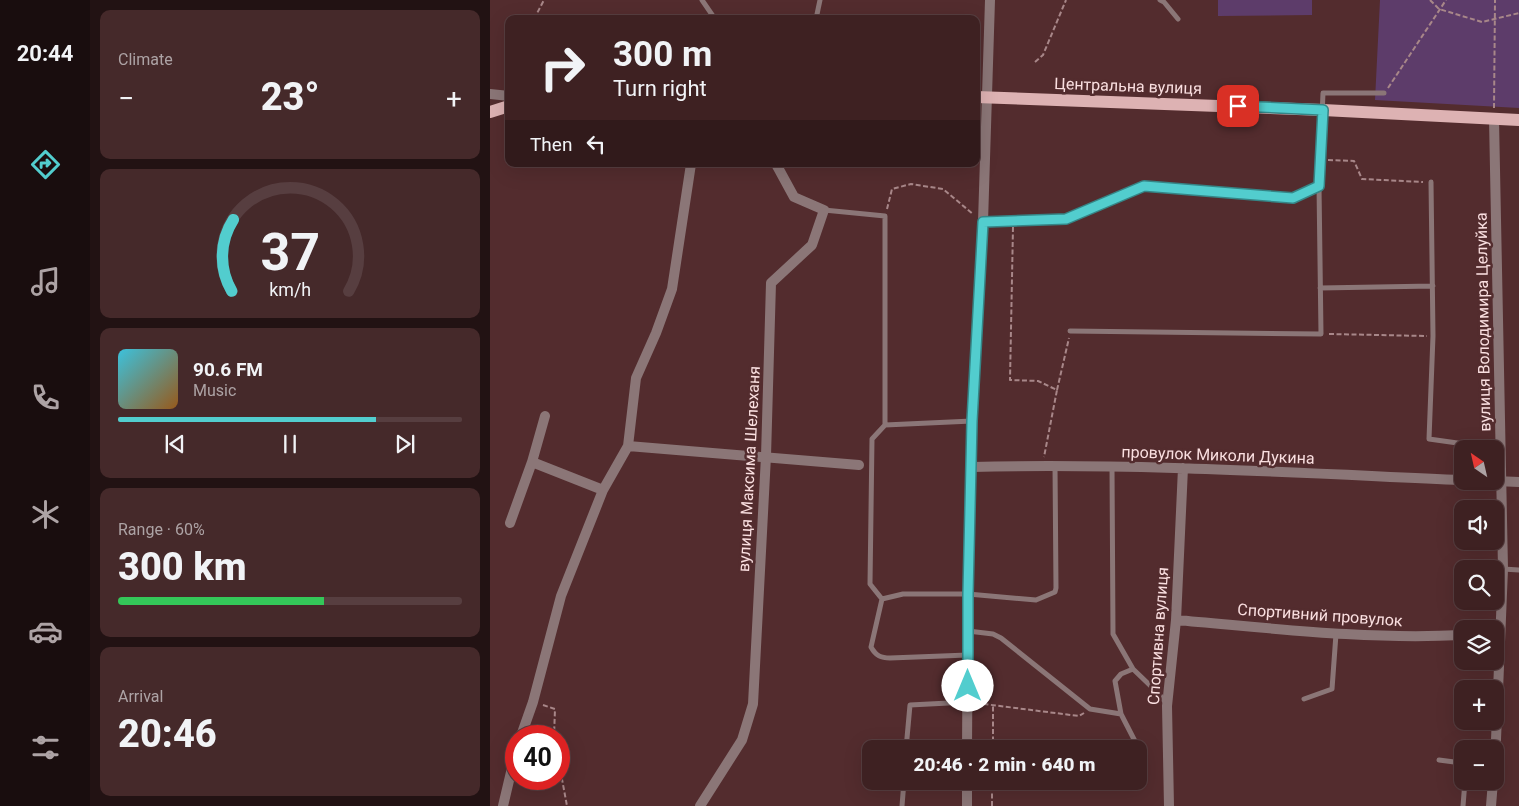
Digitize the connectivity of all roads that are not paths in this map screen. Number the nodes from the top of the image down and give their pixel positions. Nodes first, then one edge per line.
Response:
1 (702, 0) edge
2 (820, 0) edge
3 (990, 0) edge
4 (1160, 0) edge
5 (712, 15) edge
6 (817, 15) edge
7 (1178, 19) dead end
8 (1384, 93) road end
9 (490, 94) edge
10 (505, 96) edge
11 (981, 97) edge
12 (505, 107) edge
13 (1323, 110) junction
14 (490, 112) edge
15 (1494, 119) junction
16 (1519, 120) edge
17 (692, 167) edge
18 (778, 167) edge
19 (1431, 182) road end
20 (1319, 186) junction
21 (824, 210) junction
22 (983, 222) junction
23 (1433, 286) junction
24 (1320, 288) junction
25 (1070, 331) road end
26 (545, 416) dead end
27 (972, 421) junction
28 (885, 425) junction
29 (1500, 440) edge
30 (1454, 442) edge
31 (628, 446) junction
32 (766, 456) junction
33 (532, 462) junction
34 (859, 465) dead end
35 (1055, 465) junction
36 (972, 467) junction
37 (1112, 467) junction
38 (1183, 468) junction
39 (1454, 480) edge
40 (1504, 481) edge
41 (1519, 482) edge
42 (603, 490) junction
43 (1498, 490) edge
44 (510, 523) dead end
45 (1502, 560) edge
46 (1504, 569) edge
47 (1519, 570) edge
48 (968, 594) junction
49 (882, 599) junction
50 (1176, 620) junction
51 (968, 631) junction
52 (1336, 633) junction
53 (1454, 635) edge
54 (968, 655) junction
55 (1133, 669) junction
56 (1497, 670) edge
57 (1304, 699) dead end
58 (968, 702) junction
59 (1168, 706) junction
60 (1121, 714) junction
61 (525, 725) edge
62 (907, 740) edge
63 (967, 740) edge
64 (1134, 740) edge
65 (1496, 740) edge
66 (1439, 760) dead end
67 (1454, 762) edge
68 (507, 790) edge
69 (903, 790) edge
70 (967, 790) edge
71 (1464, 790) edge
72 (1492, 790) edge
73 (503, 806) edge
74 (700, 806) edge
75 (902, 806) edge
76 (967, 806) edge
77 (1170, 806) edge
78 (1463, 806) edge
79 (1491, 806) edge

1 - 5 lane
2 - 6 lane
3 - 11 street
4 - 7 lane
8 - 13 lane
9 - 10 street
11 - 13 main road, Центральна вулиця
11 - 22 street
12 - 14 main road
13 - 15 main road, Центральна вулиця
13 - 20 lane
15 - 16 main road, Центральна вулиця
15 - 29 street, вулиця Володимира Целуйка
17 - 31 street
18 - 21 street
19 - 23 lane
20 - 22 lane
20 - 24 lane
21 - 28 lane
21 - 32 street, вулиця Максима Шелеханя
22 - 27 street
23 - 24 lane
23 - 30 lane
24 - 25 lane
26 - 33 street
27 - 28 lane
27 - 36 street
28 - 49 lane
31 - 32 street
31 - 42 street
32 - 34 street
32 - 74 street, вулиця Максима Шелеханя
33 - 42 street
33 - 44 street
35 - 36 street, провулок Миколи Дукина
35 - 37 street, провулок Миколи Дукина
35 - 48 lane
36 - 48 street
37 - 38 street, провулок Миколи Дукина
37 - 55 lane
38 - 39 street, провулок Миколи Дукина
38 - 50 street, Спортивна вулиця
40 - 41 street
42 - 61 street
43 - 45 street, вулиця Володимира Целуйка
46 - 47 lane
48 - 49 lane
48 - 51 street
49 - 54 lane
50 - 52 street, Спортивний провулок
50 - 59 street, Спортивна вулиця
51 - 54 street
51 - 60 lane
52 - 53 street, Спортивний провулок
52 - 57 lane
54 - 58 street
55 - 59 lane
55 - 60 lane
56 - 65 street, вулиця Володимира Целуйка
58 - 62 lane
58 - 63 street
59 - 77 street, Спортивна вулиця
60 - 64 lane
66 - 67 lane
68 - 73 street
69 - 75 lane
70 - 76 street
71 - 78 lane
72 - 79 street

